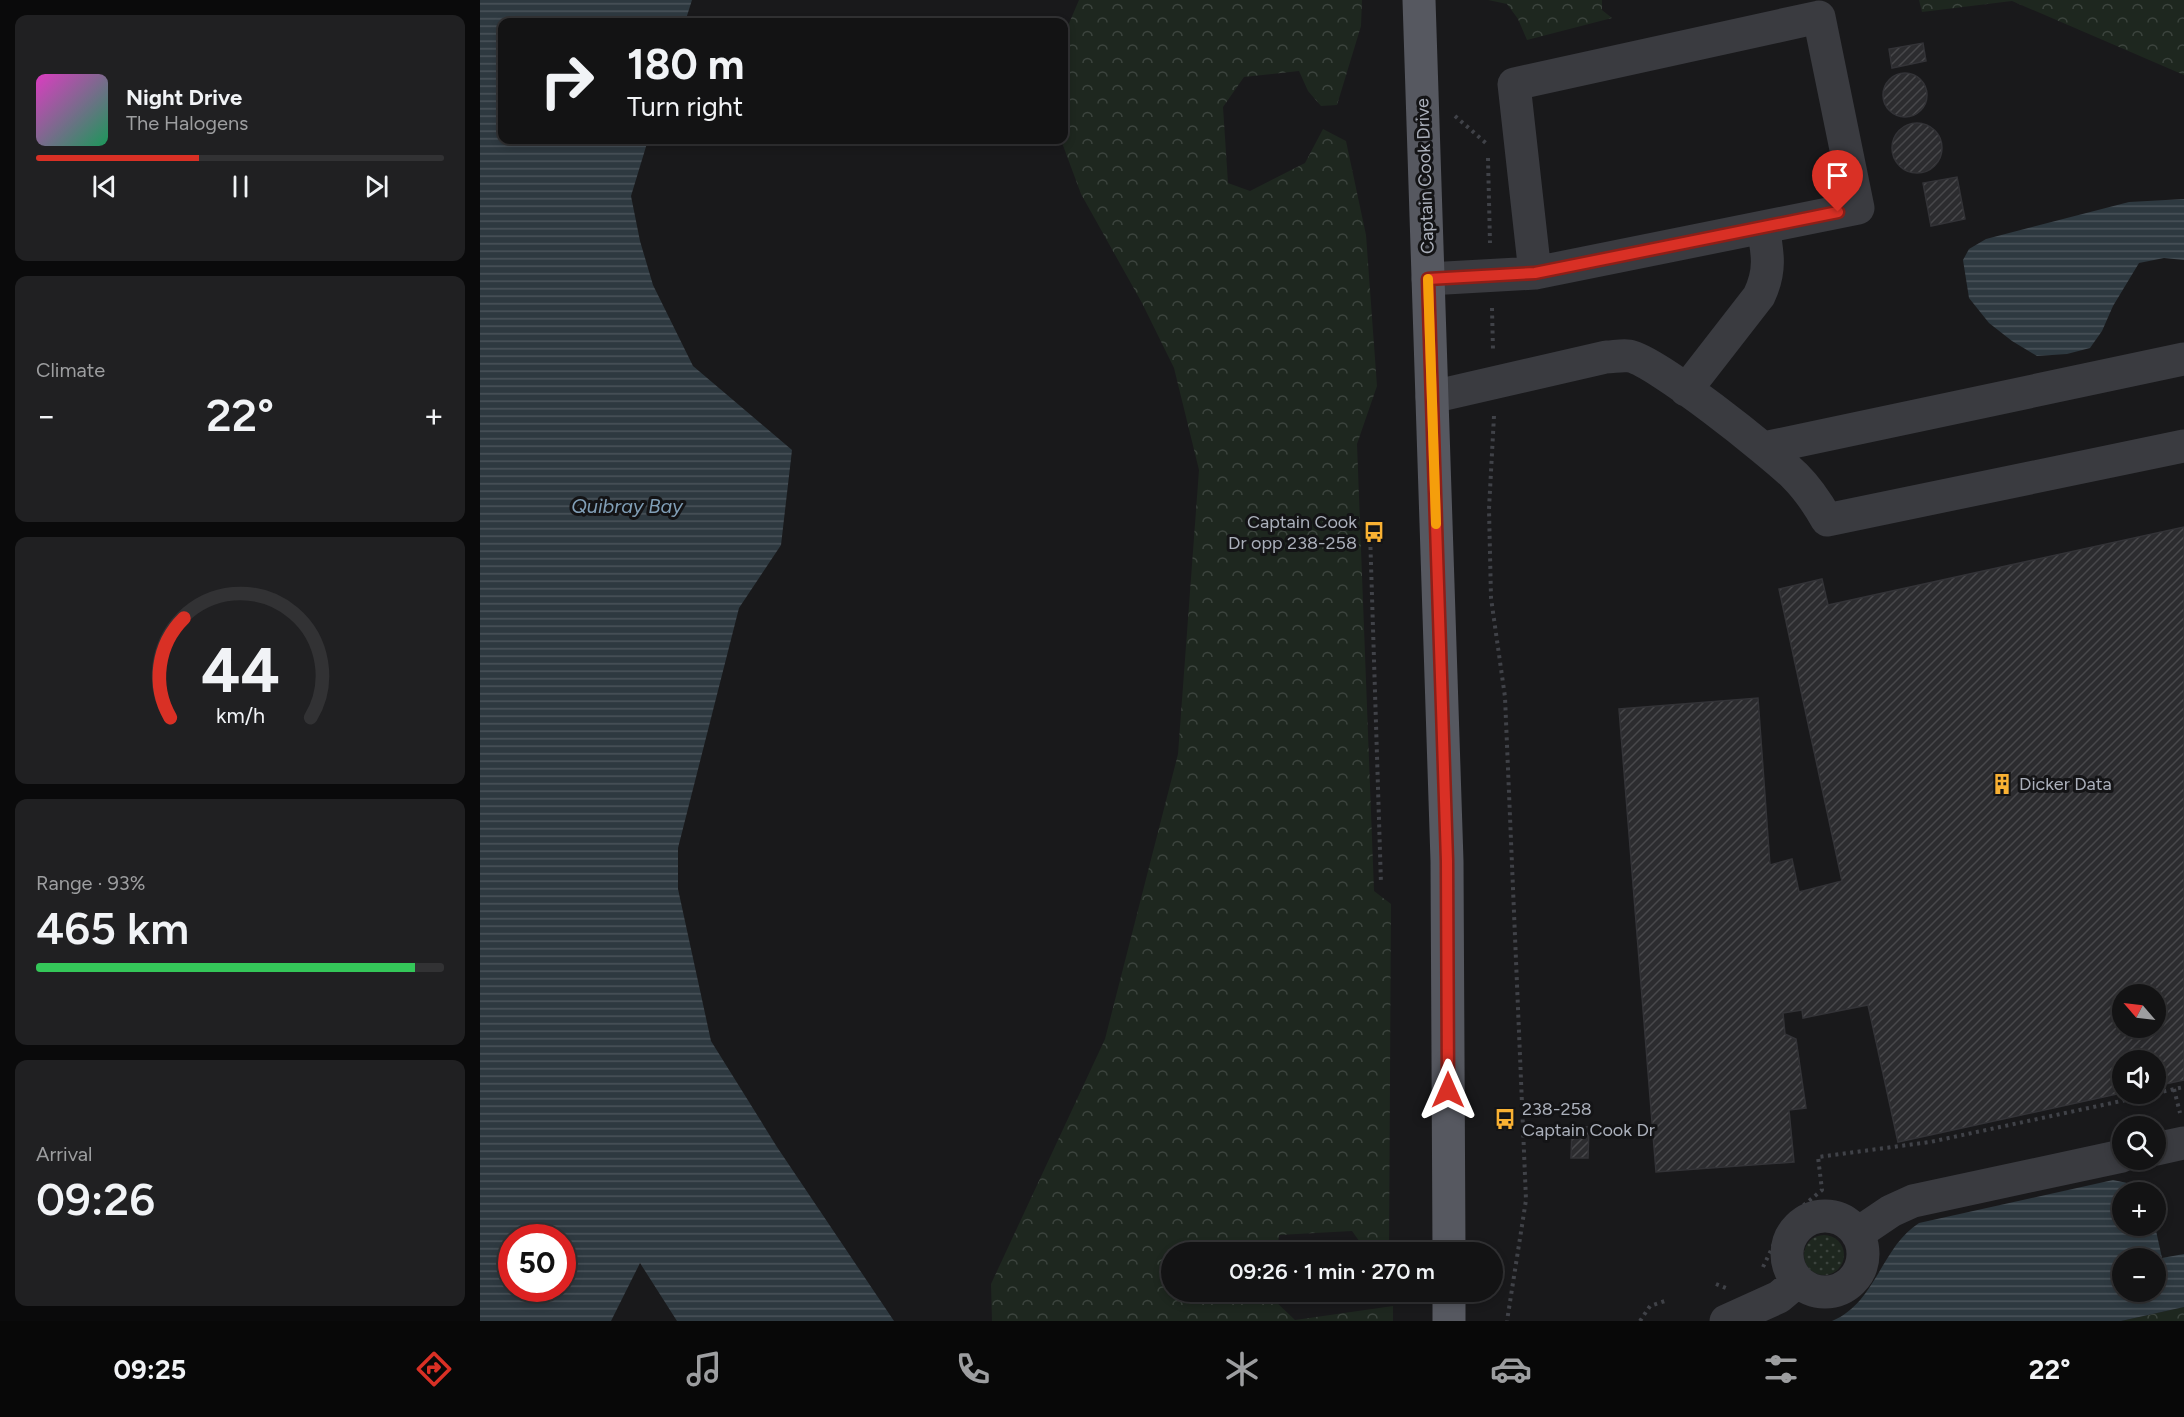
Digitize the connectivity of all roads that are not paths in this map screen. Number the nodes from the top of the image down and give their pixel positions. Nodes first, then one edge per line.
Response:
1 (1419, 0) edge
2 (1763, 227) junction
3 (1535, 273) junction
4 (1428, 279) junction
5 (2184, 359) edge
6 (1686, 390) junction
7 (1432, 397) junction
8 (2184, 446) edge
9 (1764, 448) junction
10 (2182, 1130) edge
11 (2166, 1142) edge
12 (2112, 1158) edge
13 (1857, 1234) junction
14 (1449, 1242) edge
15 (1798, 1281) junction
16 (1449, 1302) edge
17 (1449, 1321) edge
18 (1726, 1321) edge

1 - 4 main road, Captain Cook Drive
2 - 3 lane
2 - 3 lane
2 - 6 lane
3 - 4 lane
4 - 7 main road, Captain Cook Drive
5 - 9 lane
6 - 7 lane
6 - 9 lane
7 - 14 main road, Captain Cook Drive
8 - 9 lane
10 - 11 lane
12 - 13 lane
13 - 15 lane
13 - 15 lane
15 - 18 lane
16 - 17 main road

